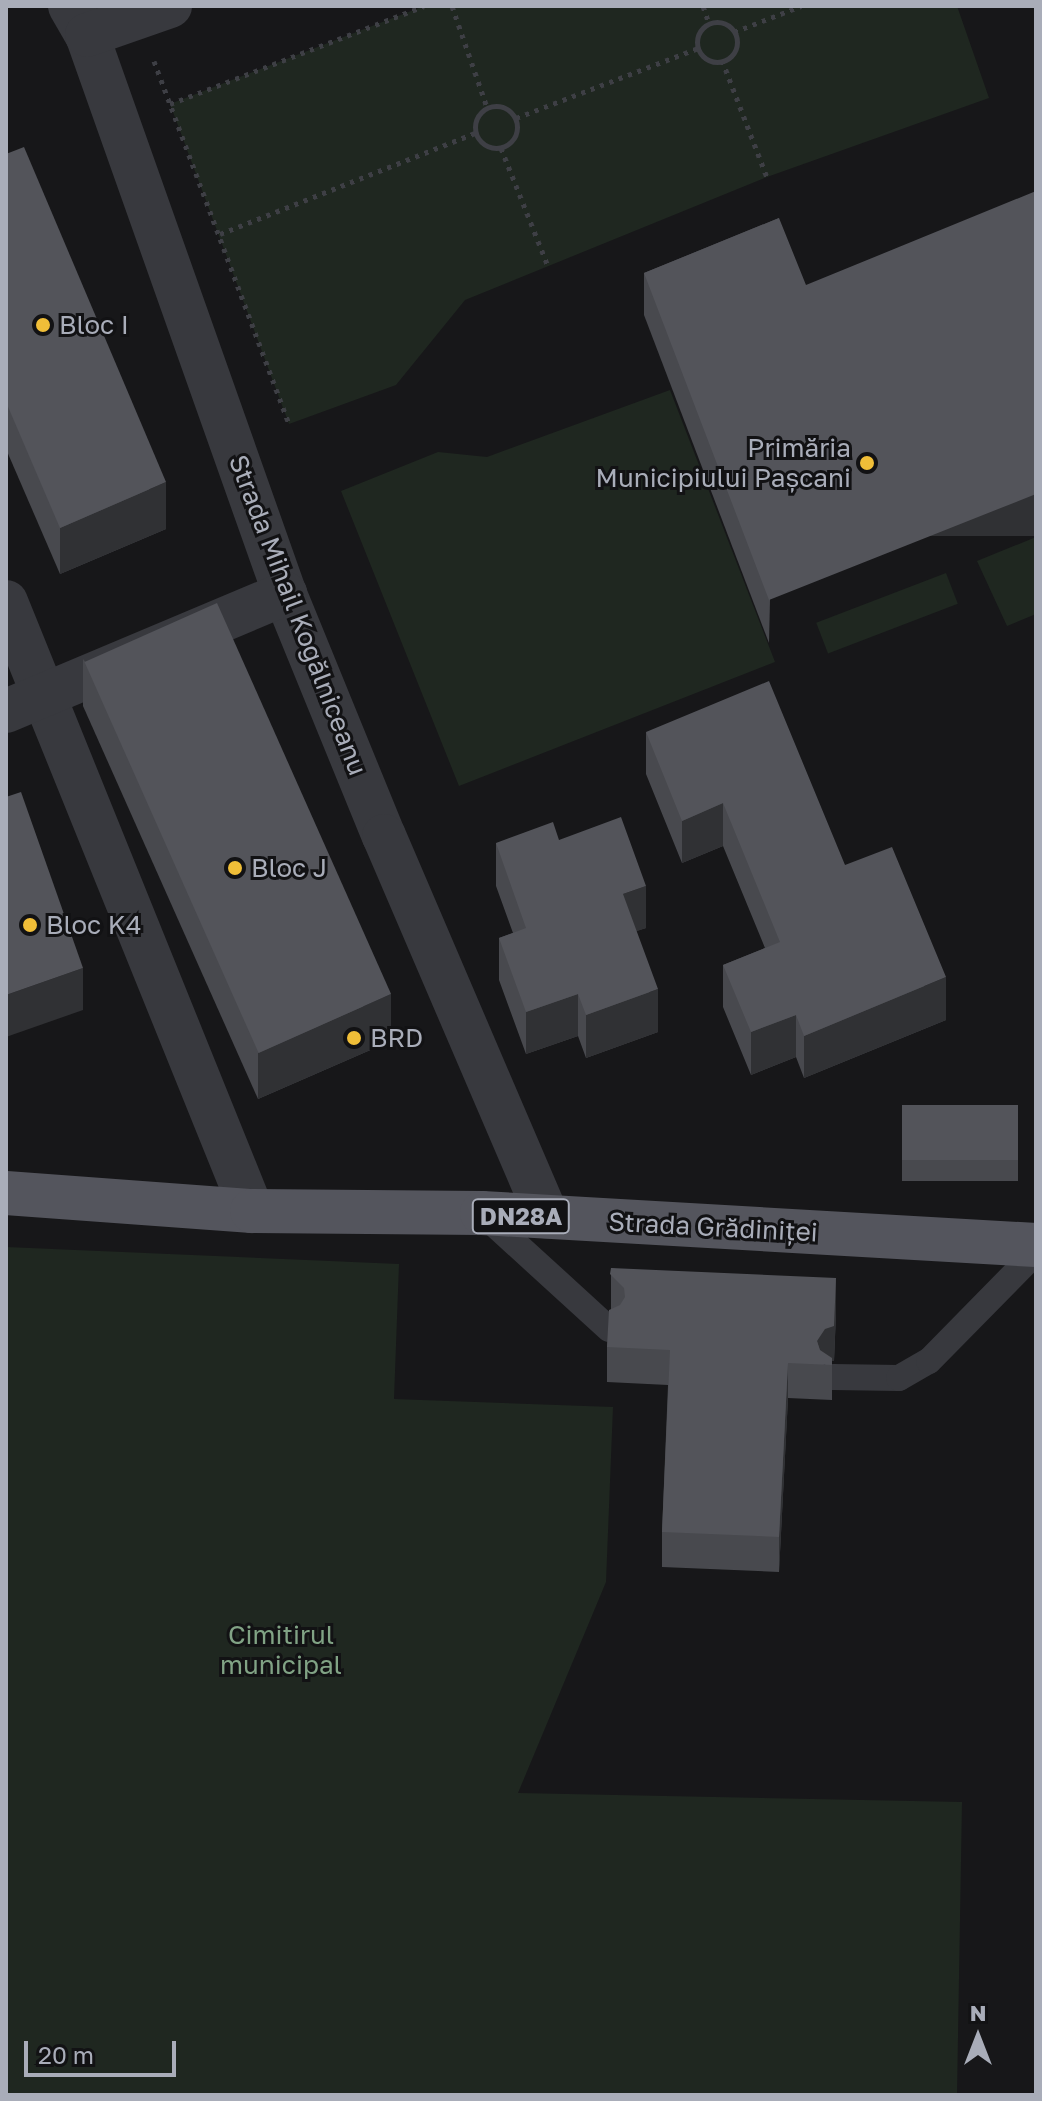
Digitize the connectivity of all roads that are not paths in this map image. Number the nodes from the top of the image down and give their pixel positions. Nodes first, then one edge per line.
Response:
1 (170, 6) edge
2 (78, 21) edge
3 (285, 594) junction
4 (6, 602) edge
5 (25, 704) edge
6 (6, 1193) edge
7 (252, 1211) junction
8 (482, 1213) junction
9 (547, 1217) junction
10 (1036, 1245) edge
11 (1036, 1252) edge
12 (609, 1329) edge
13 (833, 1377) edge

1 - 2 street
2 - 3 street, Strada Mihail Kogălniceanu
3 - 5 street
3 - 9 street, Strada Mihail Kogălniceanu
4 - 5 street
5 - 7 street
6 - 7 main road, Strada Grădiniței / DN28A
7 - 8 main road, Strada Grădiniței / DN28A
8 - 9 main road, Strada Grădiniței / DN28A
8 - 12 lane
9 - 10 main road, Strada Grădiniței / DN28A
11 - 13 lane

